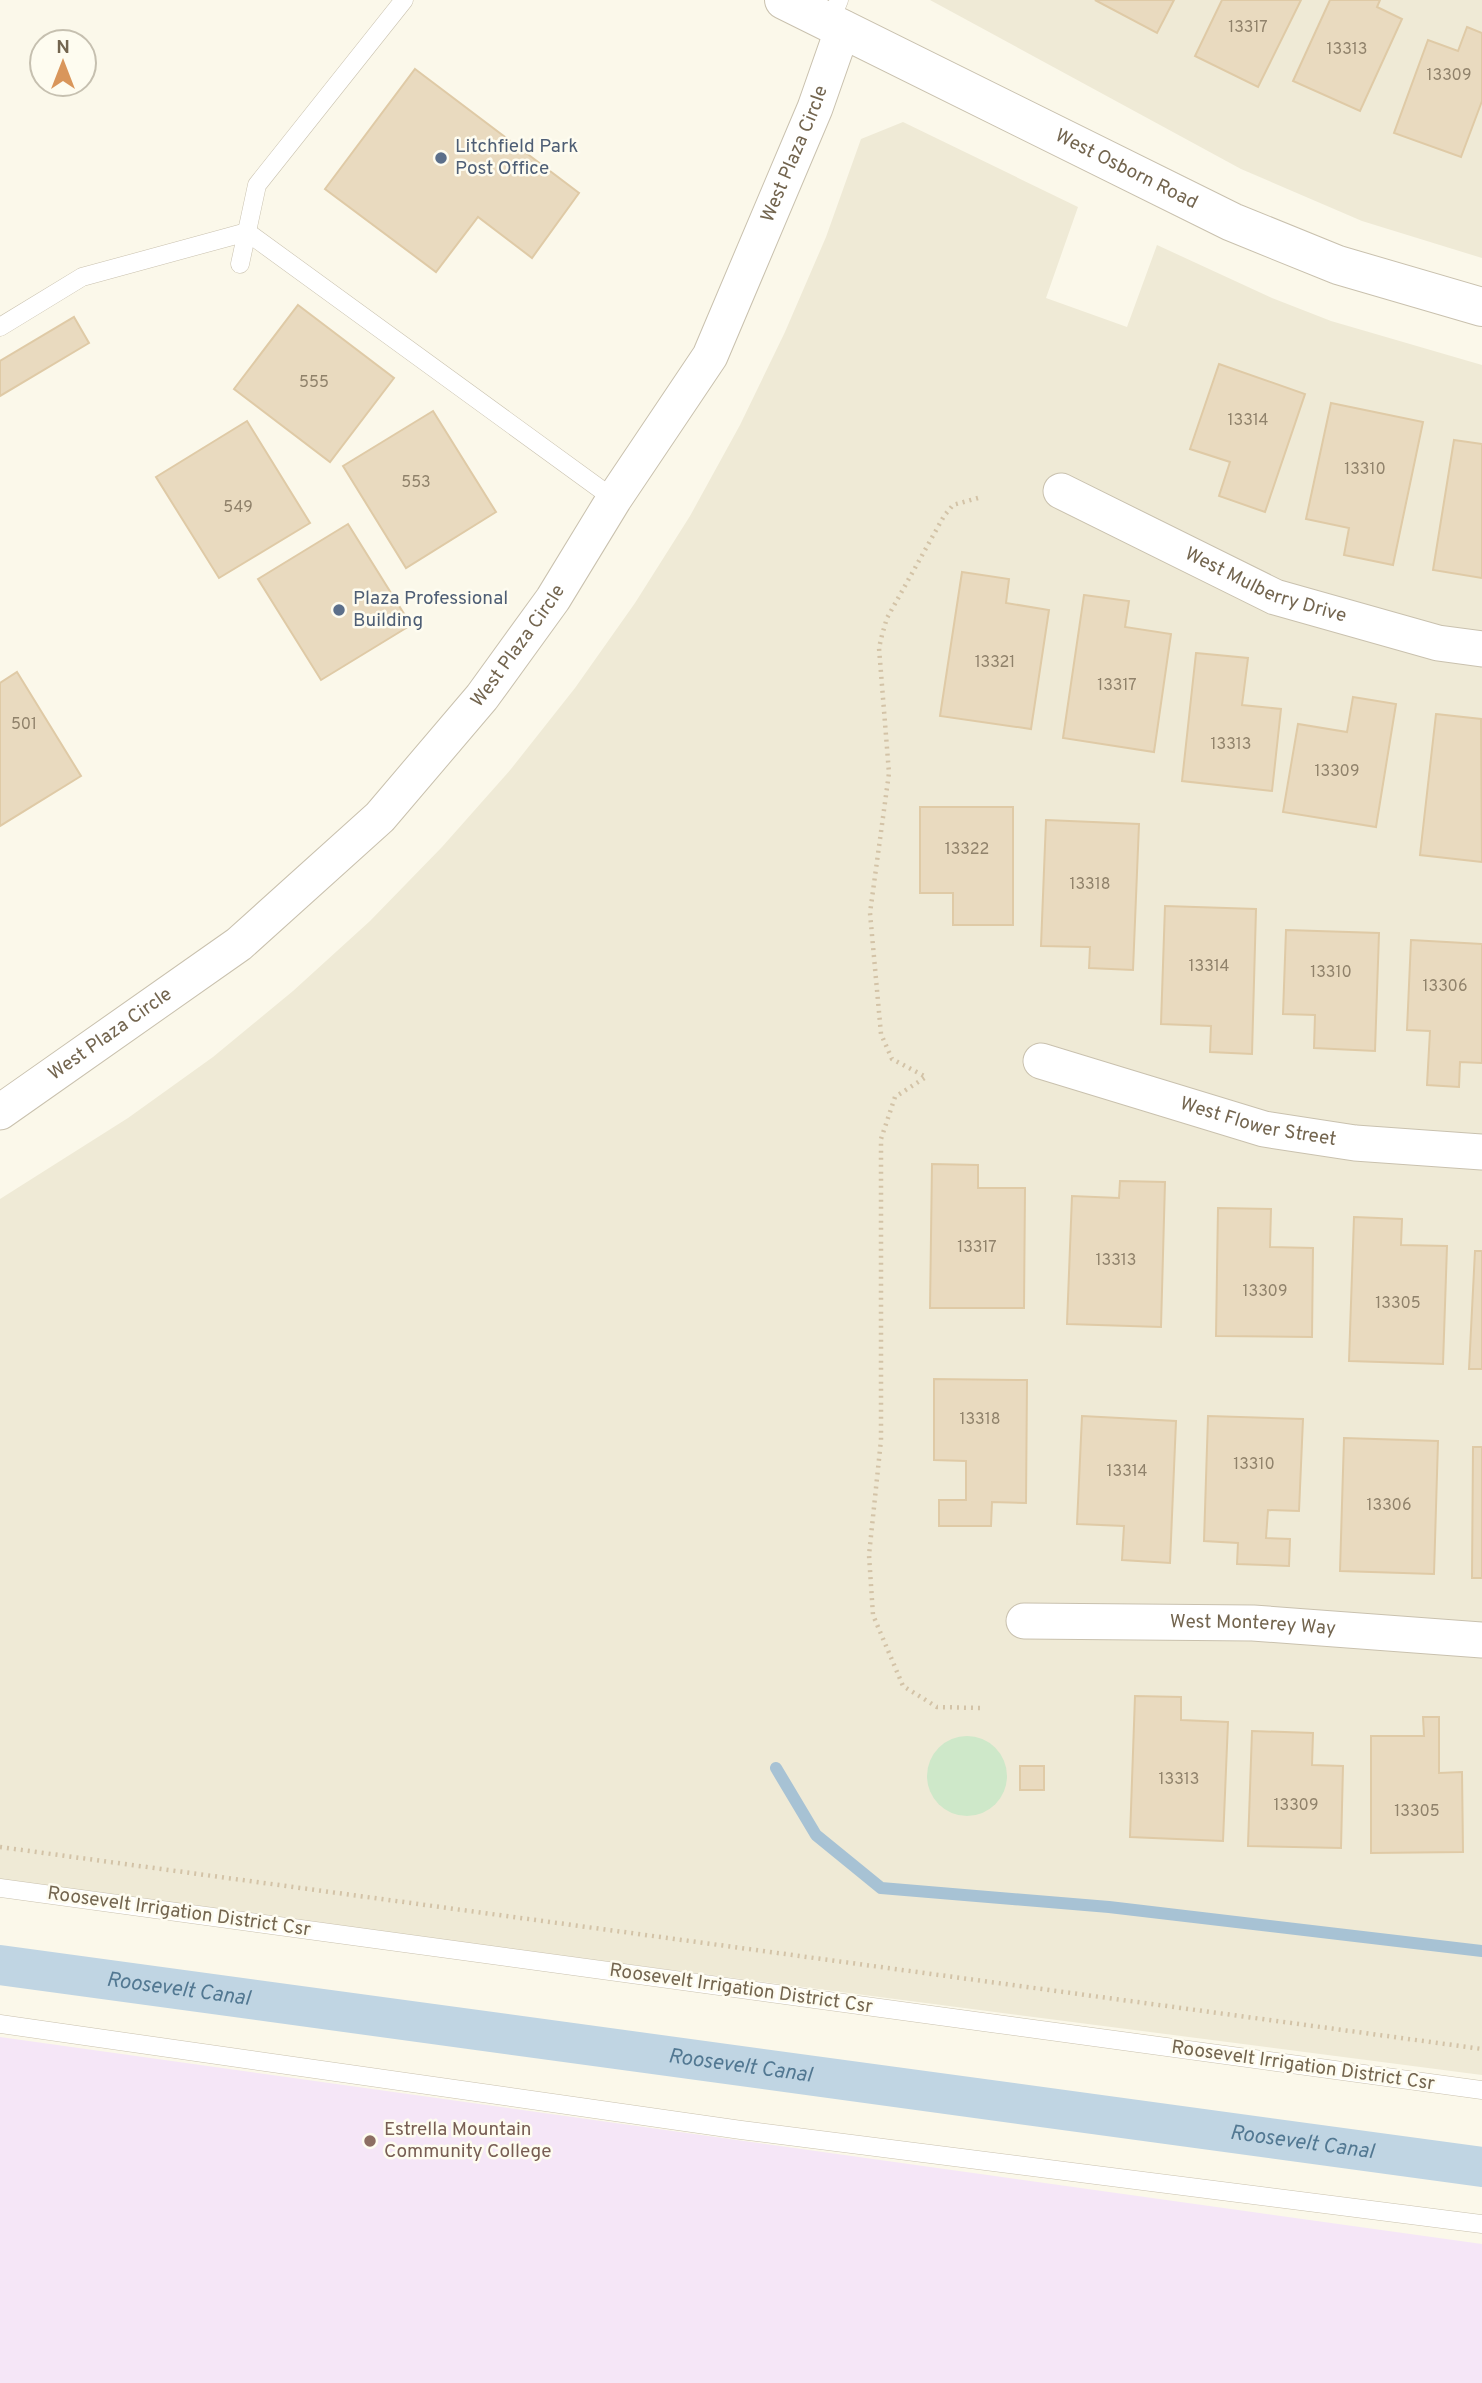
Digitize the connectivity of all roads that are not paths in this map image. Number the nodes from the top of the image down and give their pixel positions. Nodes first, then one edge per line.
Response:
1 (404, 0) edge
2 (784, 0) edge
3 (837, 17) edge
4 (247, 232) junction
5 (240, 264) dead end
6 (1482, 307) edge
7 (0, 327) edge
8 (1061, 491) dead end
9 (614, 499) junction
10 (1482, 649) edge
11 (1041, 1061) dead end
12 (0, 1112) edge
13 (1482, 1152) edge
14 (1024, 1621) dead end
15 (1482, 1640) edge
16 (0, 1888) edge
17 (0, 2024) edge
18 (1482, 2090) edge
19 (1482, 2224) edge

1 - 4 lane
2 - 3 street, West Osborn Road
3 - 6 street, West Osborn Road
3 - 9 street, West Plaza Circle
4 - 5 lane
4 - 7 lane
4 - 9 lane
8 - 10 street, West Mulberry Drive
9 - 12 street, West Plaza Circle
11 - 13 street, West Flower Street
14 - 15 street, West Monterey Way
16 - 18 lane, Roosevelt Irrigation District Csr
17 - 19 lane

